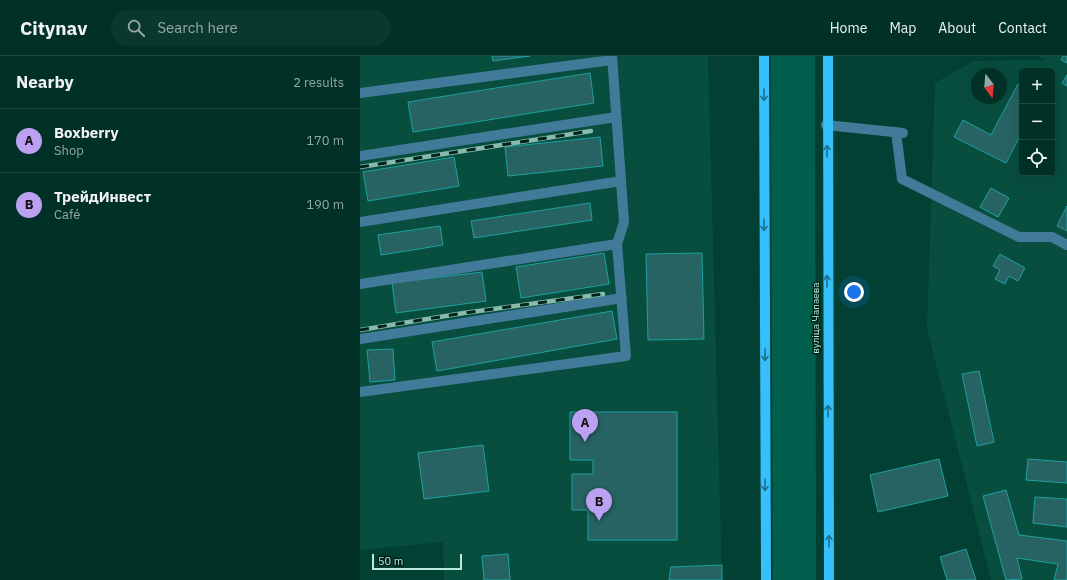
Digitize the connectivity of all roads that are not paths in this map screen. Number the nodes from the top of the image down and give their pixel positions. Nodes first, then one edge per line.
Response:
1 (764, 56) edge
2 (828, 56) edge
3 (612, 58) edge
4 (360, 93) edge
5 (616, 117) junction
6 (826, 124) junction
7 (360, 156) edge
8 (621, 181) junction
9 (360, 222) edge
10 (617, 244) junction
11 (1067, 245) edge
12 (360, 284) edge
13 (622, 298) junction
14 (360, 339) edge
15 (360, 392) edge
16 (766, 580) edge
17 (829, 580) edge

1 -> 16 main road
2 - 6 main road, вуліца Чапаева
3 - 4 lane
3 - 5 lane
5 - 7 lane
5 - 8 lane
6 - 11 lane
17 -> 6 main road, вуліца Чапаева
8 - 9 lane
8 - 10 lane
10 - 12 lane
10 - 13 lane
13 - 14 lane
13 - 15 lane

